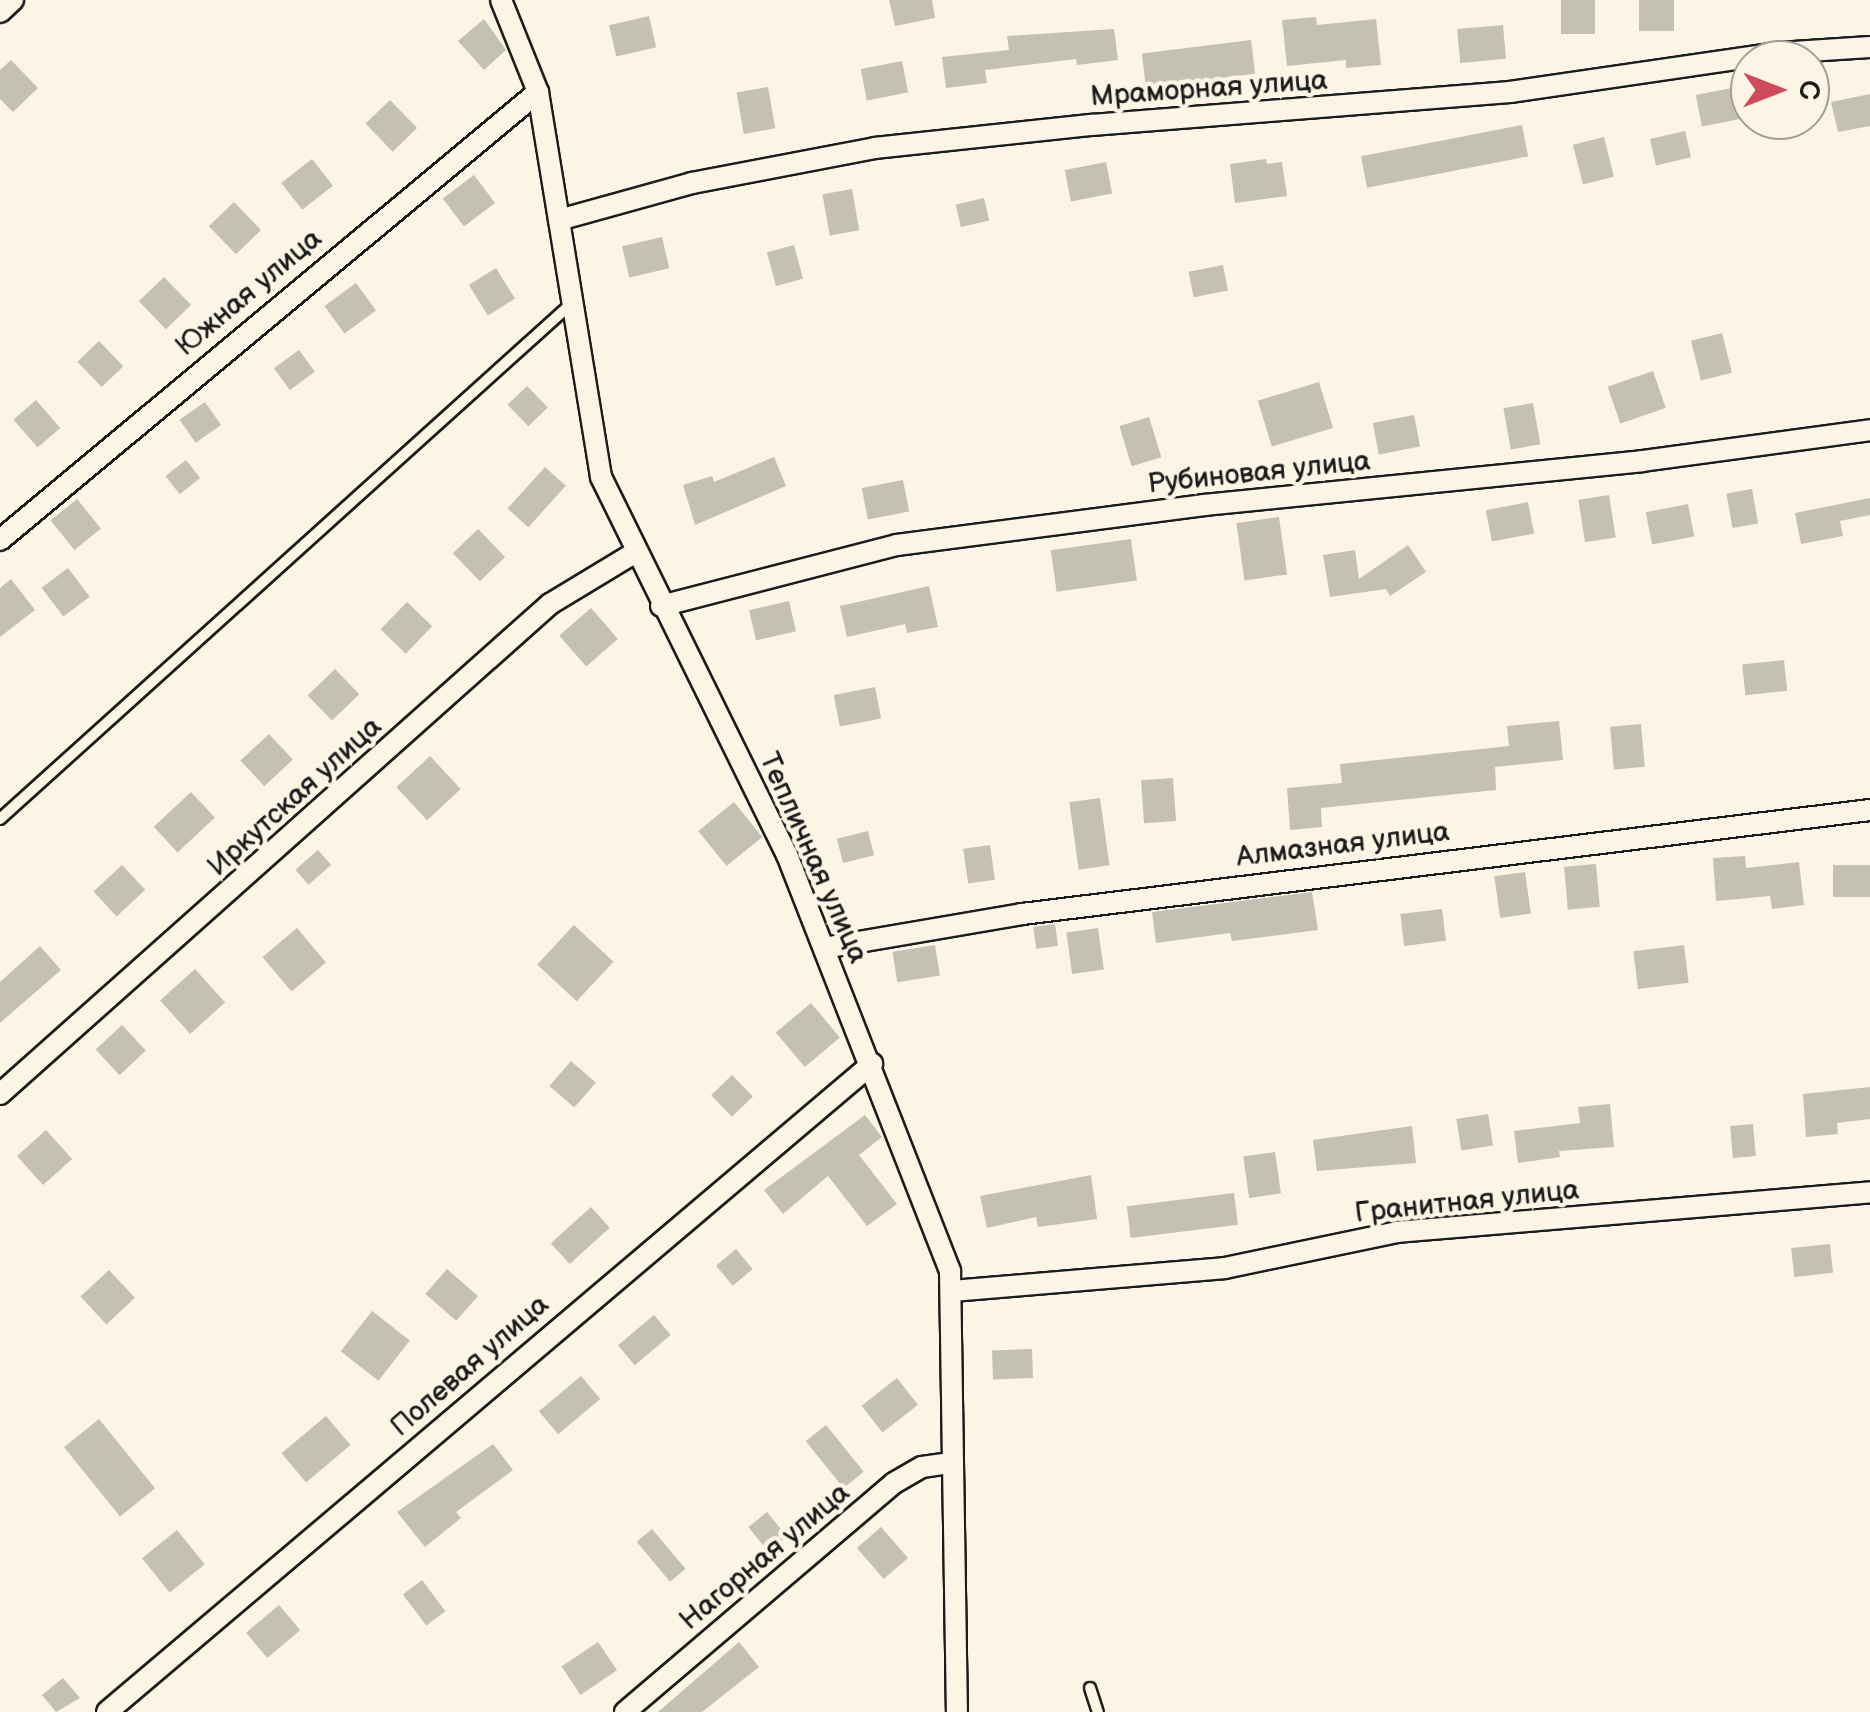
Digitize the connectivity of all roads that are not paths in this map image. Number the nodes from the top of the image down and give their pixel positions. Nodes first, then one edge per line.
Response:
1 (13, 0) edge
2 (501, 0) edge
3 (0, 12) edge
4 (1870, 47) edge
5 (538, 92) junction
6 (559, 220) junction
7 (572, 303) junction
8 (1870, 430) edge
9 (0, 540) edge
10 (636, 552) junction
11 (661, 606) junction
12 (1870, 810) edge
13 (0, 819) edge
14 (824, 948) junction
15 (872, 1064) junction
16 (0, 1094) edge
17 (1870, 1192) edge
18 (953, 1291) junction
19 (952, 1463) junction
20 (1090, 1688) dead end
21 (107, 1712) edge
22 (625, 1712) edge
23 (956, 1712) edge
24 (1098, 1712) edge

1 - 3 street
2 - 5 street, Тепличная улица
4 - 6 street, Мраморная улица
5 - 6 street, Тепличная улица
5 - 9 street, Южная улица
6 - 7 street, Тепличная улица
7 - 10 street, Тепличная улица
7 - 13 lane
8 - 11 street, Рубиновая улица
10 - 11 street, Тепличная улица
10 - 16 street, Иркутская улица
11 - 14 street, Тепличная улица
12 - 14 street, Алмазная улица
14 - 15 street, Тепличная улица
15 - 18 street, Тепличная улица
15 - 21 street, Полевая улица
17 - 18 street, Гранитная улица
18 - 19 street, Тепличная улица
19 - 22 street, Нагорная улица
19 - 23 street, Тепличная улица
20 - 24 lane

